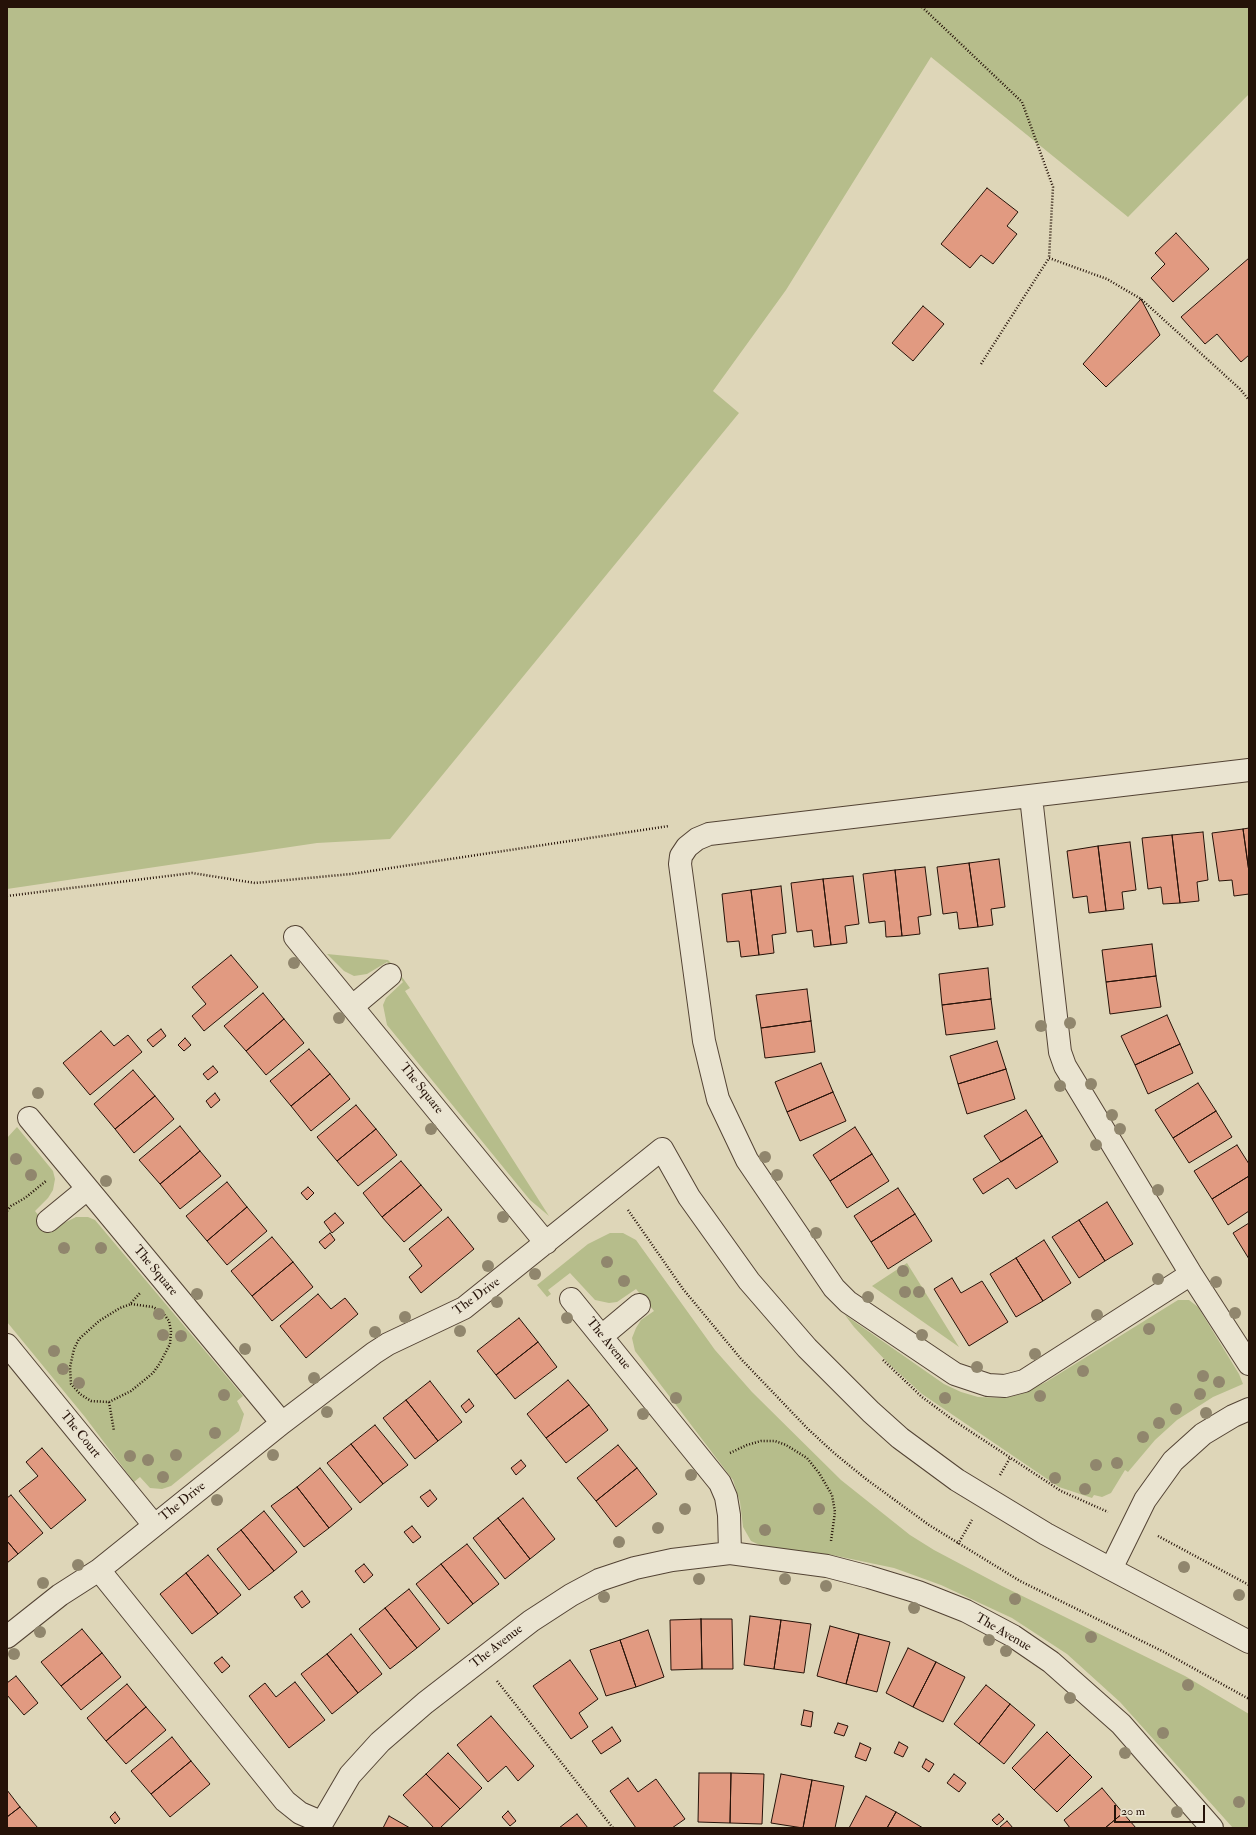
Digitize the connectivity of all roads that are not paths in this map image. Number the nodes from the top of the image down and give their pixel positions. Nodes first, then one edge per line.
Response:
1 (1249, 770) edge
2 (1031, 797) junction
3 (295, 937) dead end
4 (390, 975) dead end
5 (353, 1006) junction
6 (29, 1118) dead end
7 (87, 1189) junction
8 (48, 1221) dead end
9 (546, 1243) junction
10 (1192, 1274) junction
11 (572, 1299) dead end
12 (639, 1305) dead end
13 (602, 1336) junction
14 (7, 1345) edge
15 (1249, 1364) edge
16 (1249, 1409) edge
17 (282, 1423) junction
18 (154, 1525) junction
19 (730, 1553) junction
20 (1111, 1569) junction
21 (99, 1570) junction
22 (7, 1637) edge
23 (1249, 1642) edge
24 (320, 1825) edge
25 (1212, 1828) edge

1 - 2 street
2 - 10 street
2 - 10 street
3 - 5 street, The Square
4 - 5 street
5 - 9 street, The Square
6 - 7 street, The Square
7 - 8 street
7 - 17 street, The Square
9 - 17 street, The Drive
9 - 20 street, The Drive
10 - 15 street
11 - 13 street, The Avenue
12 - 13 street
13 - 19 street, The Avenue
14 - 18 street, The Court
16 - 20 street
17 - 18 street, The Drive
18 - 21 street, The Drive
19 - 24 street, The Avenue
19 - 25 street, The Avenue
20 - 23 street
21 - 22 street
21 - 24 street

